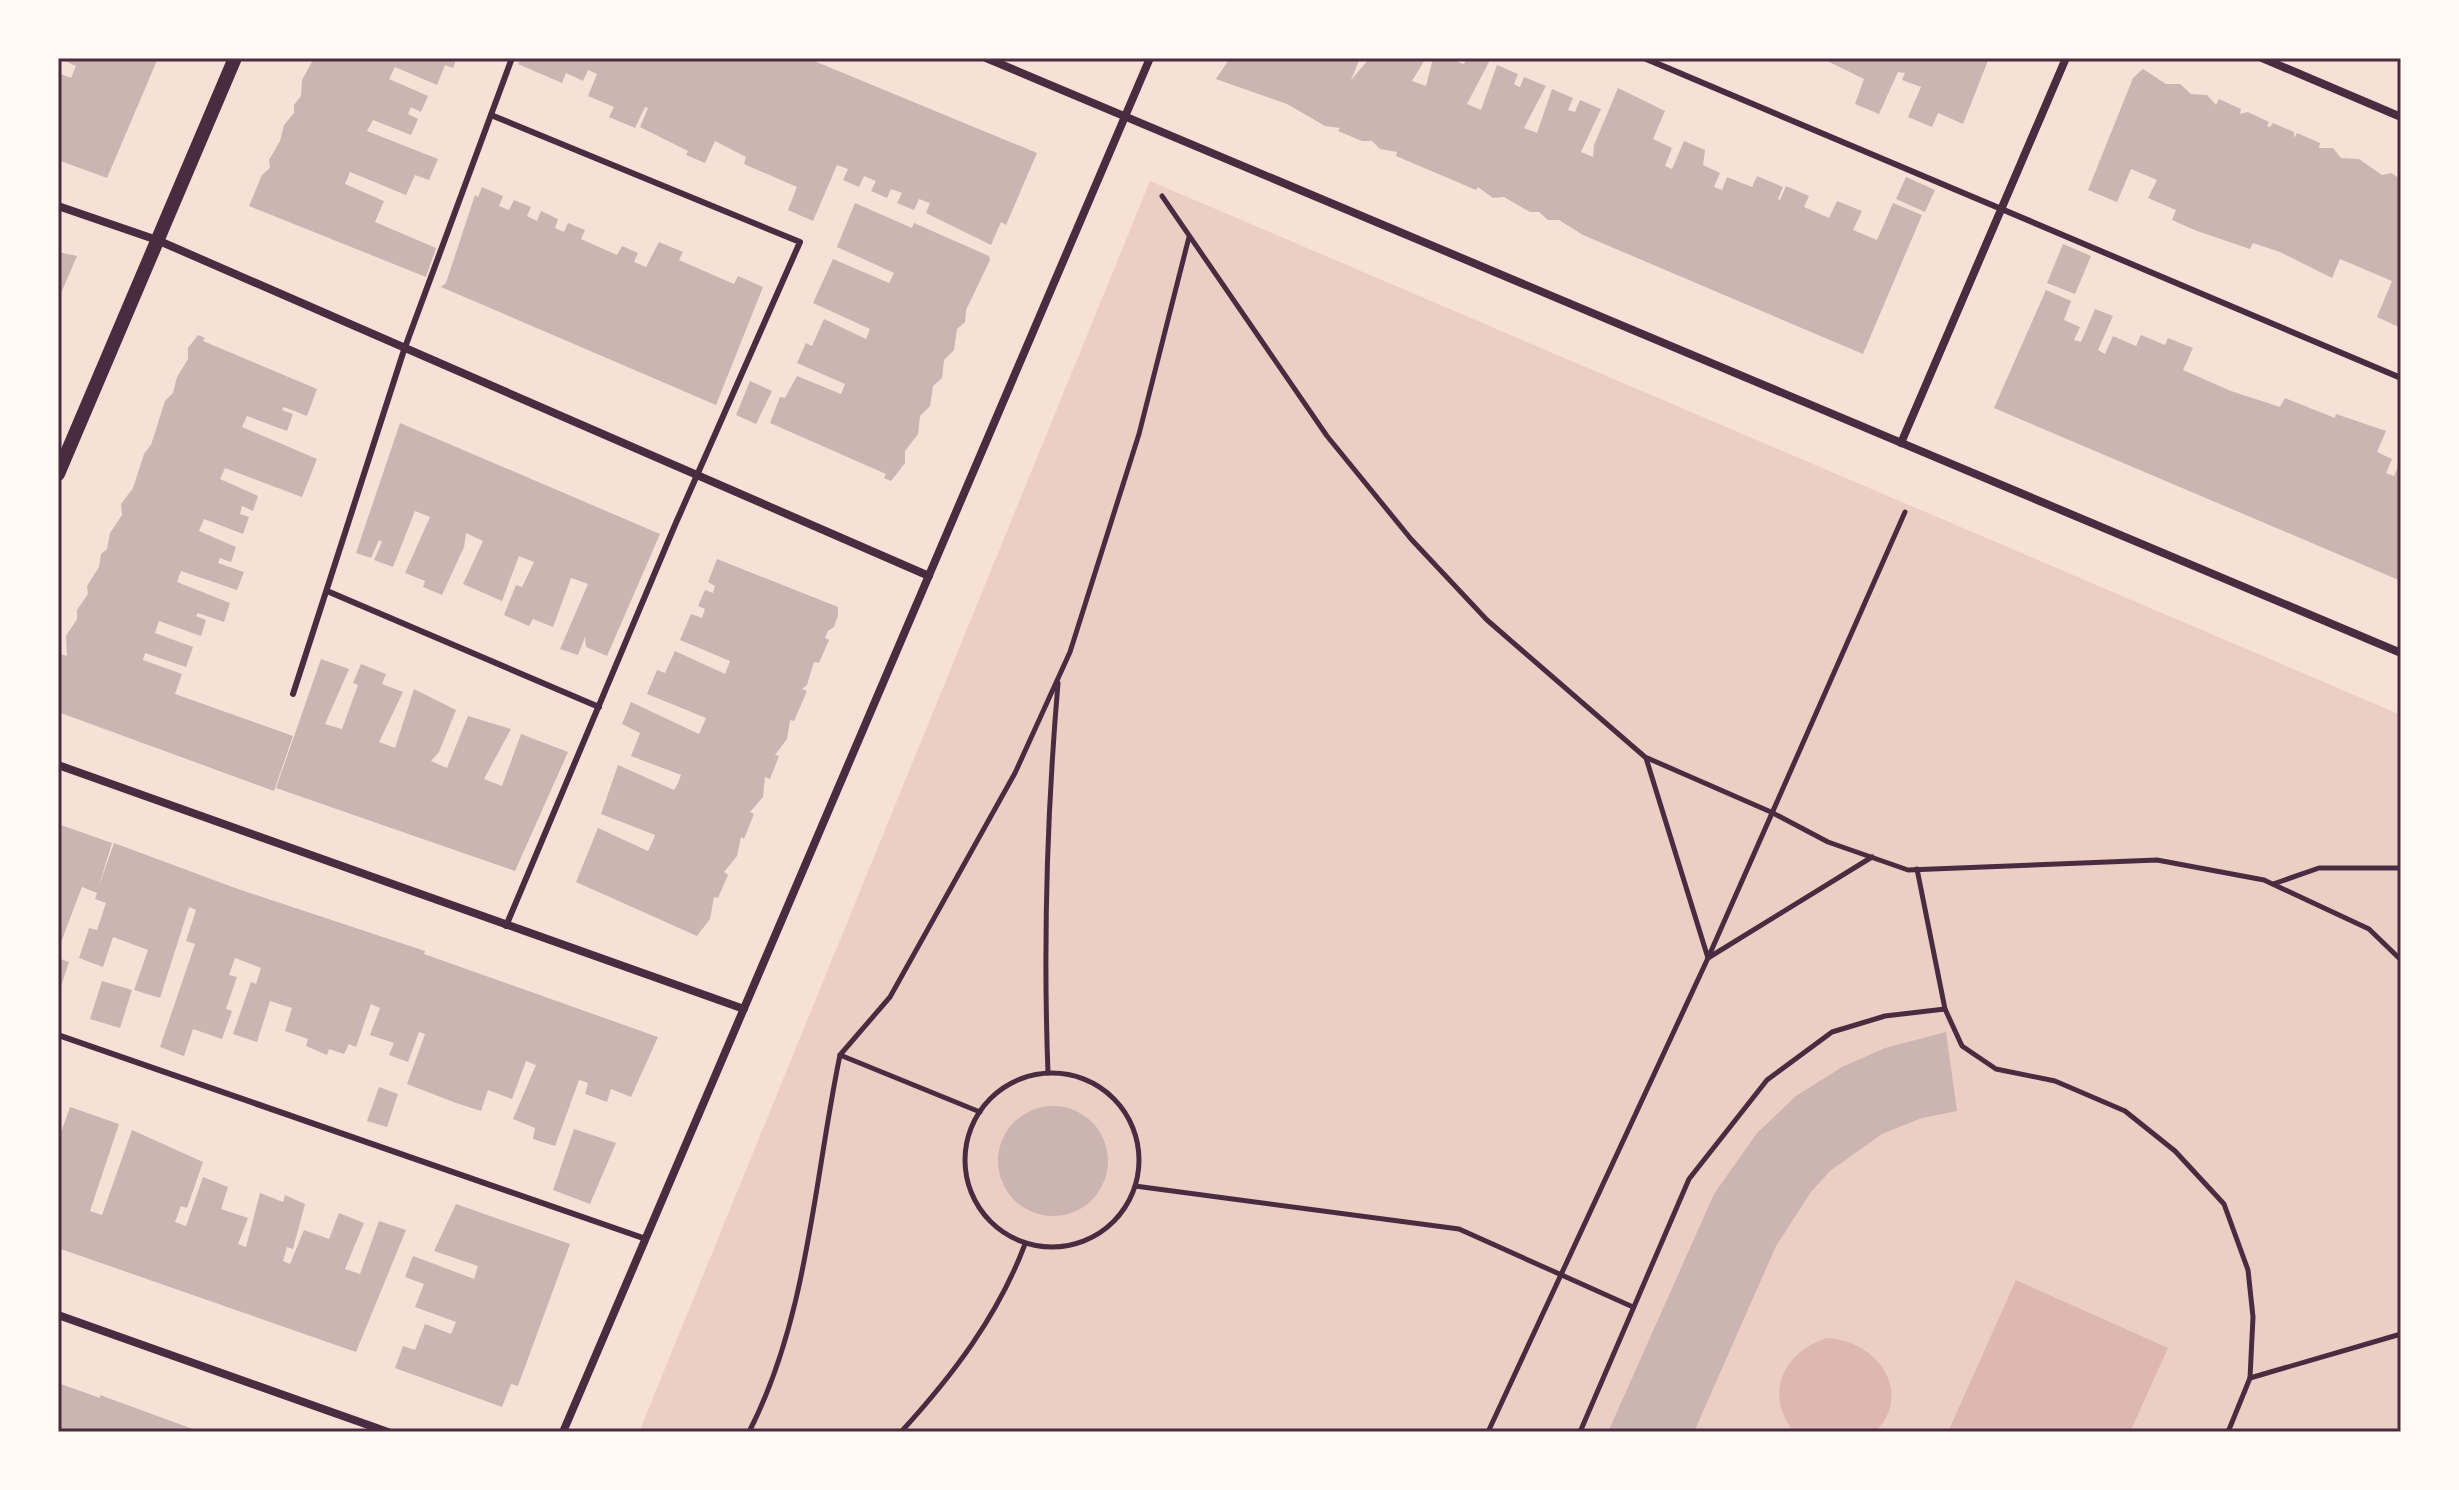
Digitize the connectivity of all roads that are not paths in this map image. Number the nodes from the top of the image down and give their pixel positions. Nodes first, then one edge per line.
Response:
1 (235, 58) edge
2 (512, 58) edge
3 (986, 58) edge
4 (1150, 58) edge
5 (1644, 58) edge
6 (2066, 58) edge
7 (2262, 58) edge
8 (491, 115) junction
9 (1125, 117) junction
10 (2401, 117) edge
11 (58, 206) edge
12 (2001, 209) junction
13 (157, 240) junction
14 (404, 350) junction
15 (2401, 378) edge
16 (1901, 443) junction
17 (58, 474) edge
18 (696, 477) junction
19 (929, 576) junction
20 (327, 591) junction
21 (2401, 653) edge
22 (293, 694) dead end
23 (599, 707) junction
24 (58, 765) edge
25 (506, 926) junction
26 (744, 1009) junction
27 (58, 1035) edge
28 (646, 1239) junction
29 (58, 1315) edge
30 (388, 1432) edge
31 (563, 1432) edge

1 - 13 street
2 - 8 lane
3 - 9 street
4 - 9 street
5 - 12 lane
6 - 12 street
7 - 10 street
8 - 14 lane
8 - 18 lane
9 - 16 street
9 - 19 street
11 - 13 street
12 - 15 lane
12 - 16 street
13 - 14 street
13 - 17 street
14 - 18 street
14 - 20 lane
16 - 21 street
18 - 19 street
18 - 23 lane
19 - 26 street
20 - 22 lane
20 - 23 lane
23 - 25 lane
24 - 25 street
25 - 26 street
26 - 28 street
27 - 28 lane
28 - 31 street
29 - 30 street

